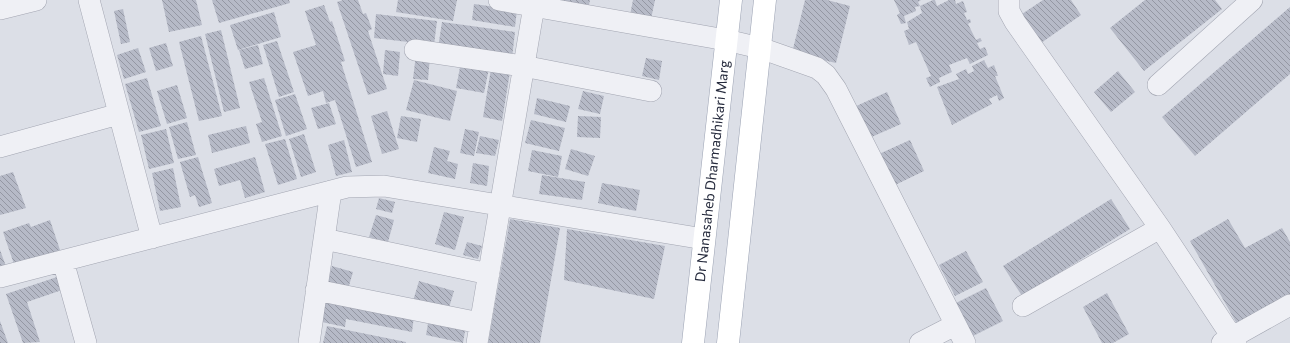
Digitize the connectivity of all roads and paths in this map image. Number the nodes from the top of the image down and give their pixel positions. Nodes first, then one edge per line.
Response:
1 (36, 0) edge
2 (89, 0) edge
3 (499, 0) edge
4 (731, 0) edge
5 (765, 0) edge
6 (1009, 0) edge
7 (1252, 0) edge
8 (535, 3) edge
9 (0, 9) edge
10 (726, 40) junction
11 (760, 48) junction
12 (415, 50) dead end
13 (523, 66) junction
14 (1158, 85) dead end
15 (651, 91) dead end
16 (119, 114) junction
17 (0, 147) edge
18 (331, 191) junction
19 (501, 206) junction
20 (1160, 228) junction
21 (152, 238) junction
22 (704, 239) junction
23 (324, 240) junction
24 (63, 261) junction
25 (489, 274) junction
26 (0, 277) edge
27 (316, 290) junction
28 (1290, 305) edge
29 (1023, 306) dead end
30 (479, 333) edge
31 (960, 334) edge
32 (1230, 341) edge
33 (86, 343) edge
34 (308, 343) edge
35 (693, 343) edge
36 (728, 343) edge
37 (920, 343) edge

1 - 9 street
2 - 16 street
3 - 8 street
4 - 10 main road, Dr Nanasaheb Dharmadhikari Marg
5 - 11 main road
6 - 20 street
7 - 14 street
8 - 10 street
8 - 13 street
10 - 11 street
10 - 22 main road, Dr Nanasaheb Dharmadhikari Marg
11 - 31 street
11 - 36 main road
12 - 13 street
13 - 15 street
13 - 19 street
16 - 17 street
16 - 21 street
18 - 19 street
18 - 21 street
18 - 23 street
19 - 22 street
19 - 25 street
20 - 29 street
20 - 32 street
21 - 24 street
22 - 35 main road, Dr Nanasaheb Dharmadhikari Marg
23 - 25 street
23 - 27 street
24 - 26 street
24 - 33 street
25 - 30 street
27 - 30 street
27 - 34 street
28 - 32 street
31 - 37 street

